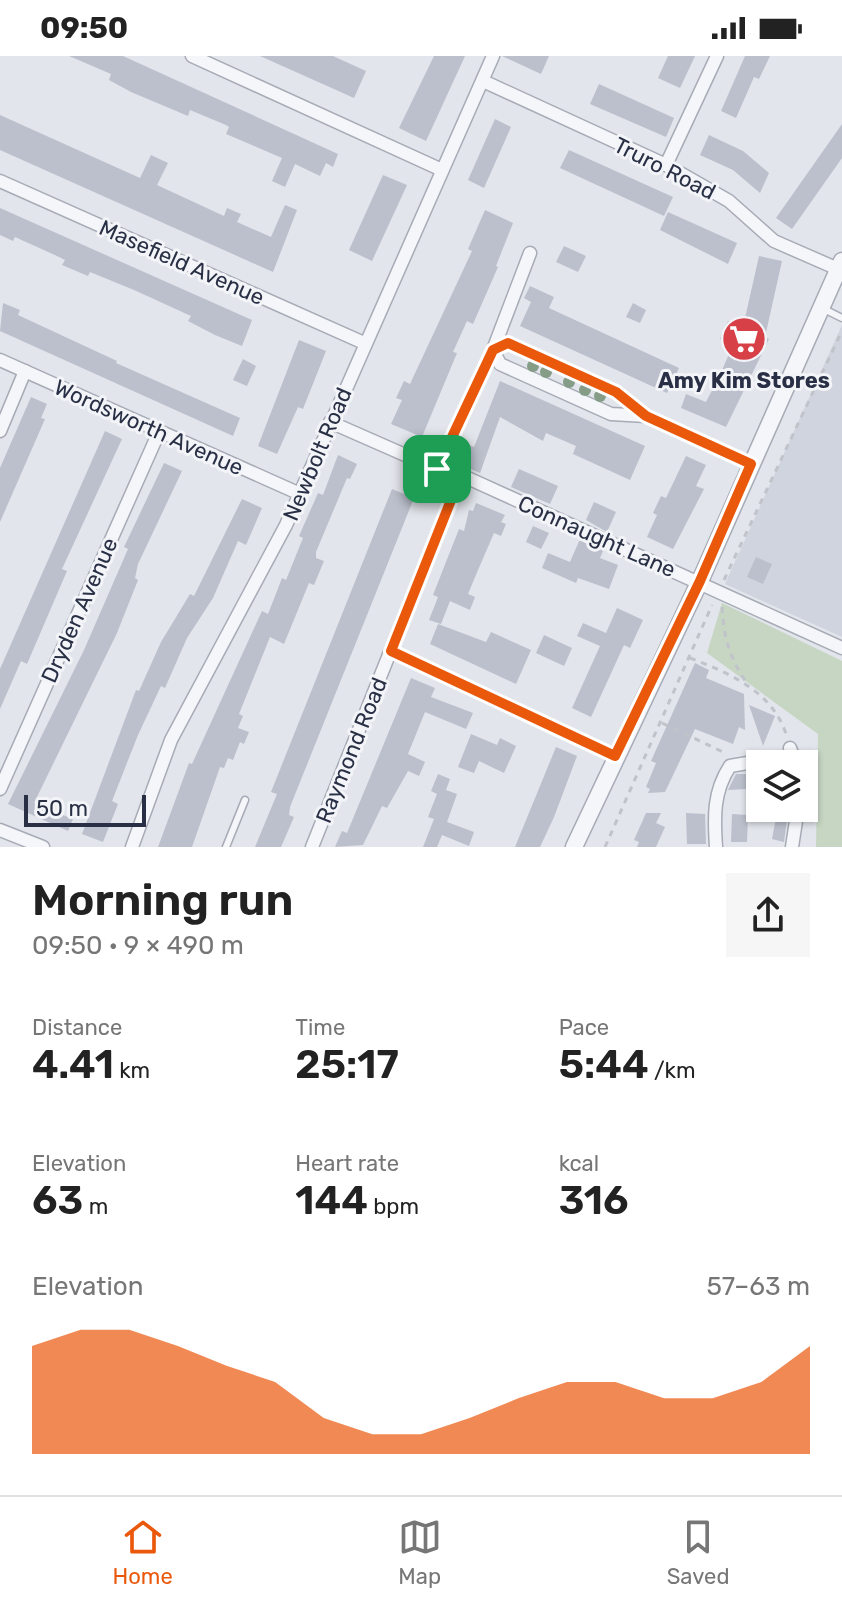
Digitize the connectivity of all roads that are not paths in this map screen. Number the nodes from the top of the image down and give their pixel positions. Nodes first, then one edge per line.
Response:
1 (192, 56) edge
2 (493, 56) edge
3 (717, 56) edge
4 (483, 81) junction
5 (666, 165) junction
6 (442, 170) junction
7 (0, 181) edge
8 (530, 253) dead end
9 (840, 265) edge
10 (821, 308) junction
11 (842, 318) edge
12 (364, 343) junction
13 (493, 350) junction
14 (0, 360) edge
15 (25, 371) junction
16 (646, 416) junction
17 (330, 422) junction
18 (0, 431) edge
19 (159, 432) junction
20 (751, 464) junction
21 (437, 469) junction
22 (461, 475) junction
23 (298, 493) junction
24 (700, 581) junction
25 (842, 648) edge
26 (391, 651) junction
27 (615, 756) junction
28 (746, 763) edge
29 (0, 789) edge
30 (245, 800) dead end
31 (796, 822) edge
32 (0, 830) edge
33 (43, 847) edge
34 (132, 847) edge
35 (226, 847) edge
36 (312, 847) edge
37 (574, 847) edge
38 (716, 847) edge
39 (792, 847) edge

1 - 6 street
2 - 4 street, Newbolt Road
3 - 5 street
4 - 5 street, Truro Road
4 - 6 street, Newbolt Road
5 - 9 street, Truro Road
6 - 12 street, Newbolt Road
7 - 12 street, Masefield Avenue
8 - 13 street
9 - 10 street
10 - 11 lane
10 - 20 street
12 - 17 street, Newbolt Road
13 - 16 street
13 - 16 street
13 - 21 street
14 - 15 street, Wordsworth Avenue
15 - 18 street
15 - 19 street, Wordsworth Avenue
16 - 20 street
17 - 21 street, Connaught Lane
17 - 23 street, Newbolt Road
19 - 23 street, Wordsworth Avenue
19 - 29 street, Dryden Avenue
20 - 24 street
21 - 22 street, Connaught Lane
22 - 24 street, Connaught Lane
22 - 26 street, Raymond Road
23 - 34 street, Newbolt Road
24 - 25 street, Connaught Lane
24 - 27 street
26 - 27 street
26 - 36 street, Raymond Road
27 - 37 street
28 - 38 street
30 - 35 lane
31 - 39 street
32 - 33 street

